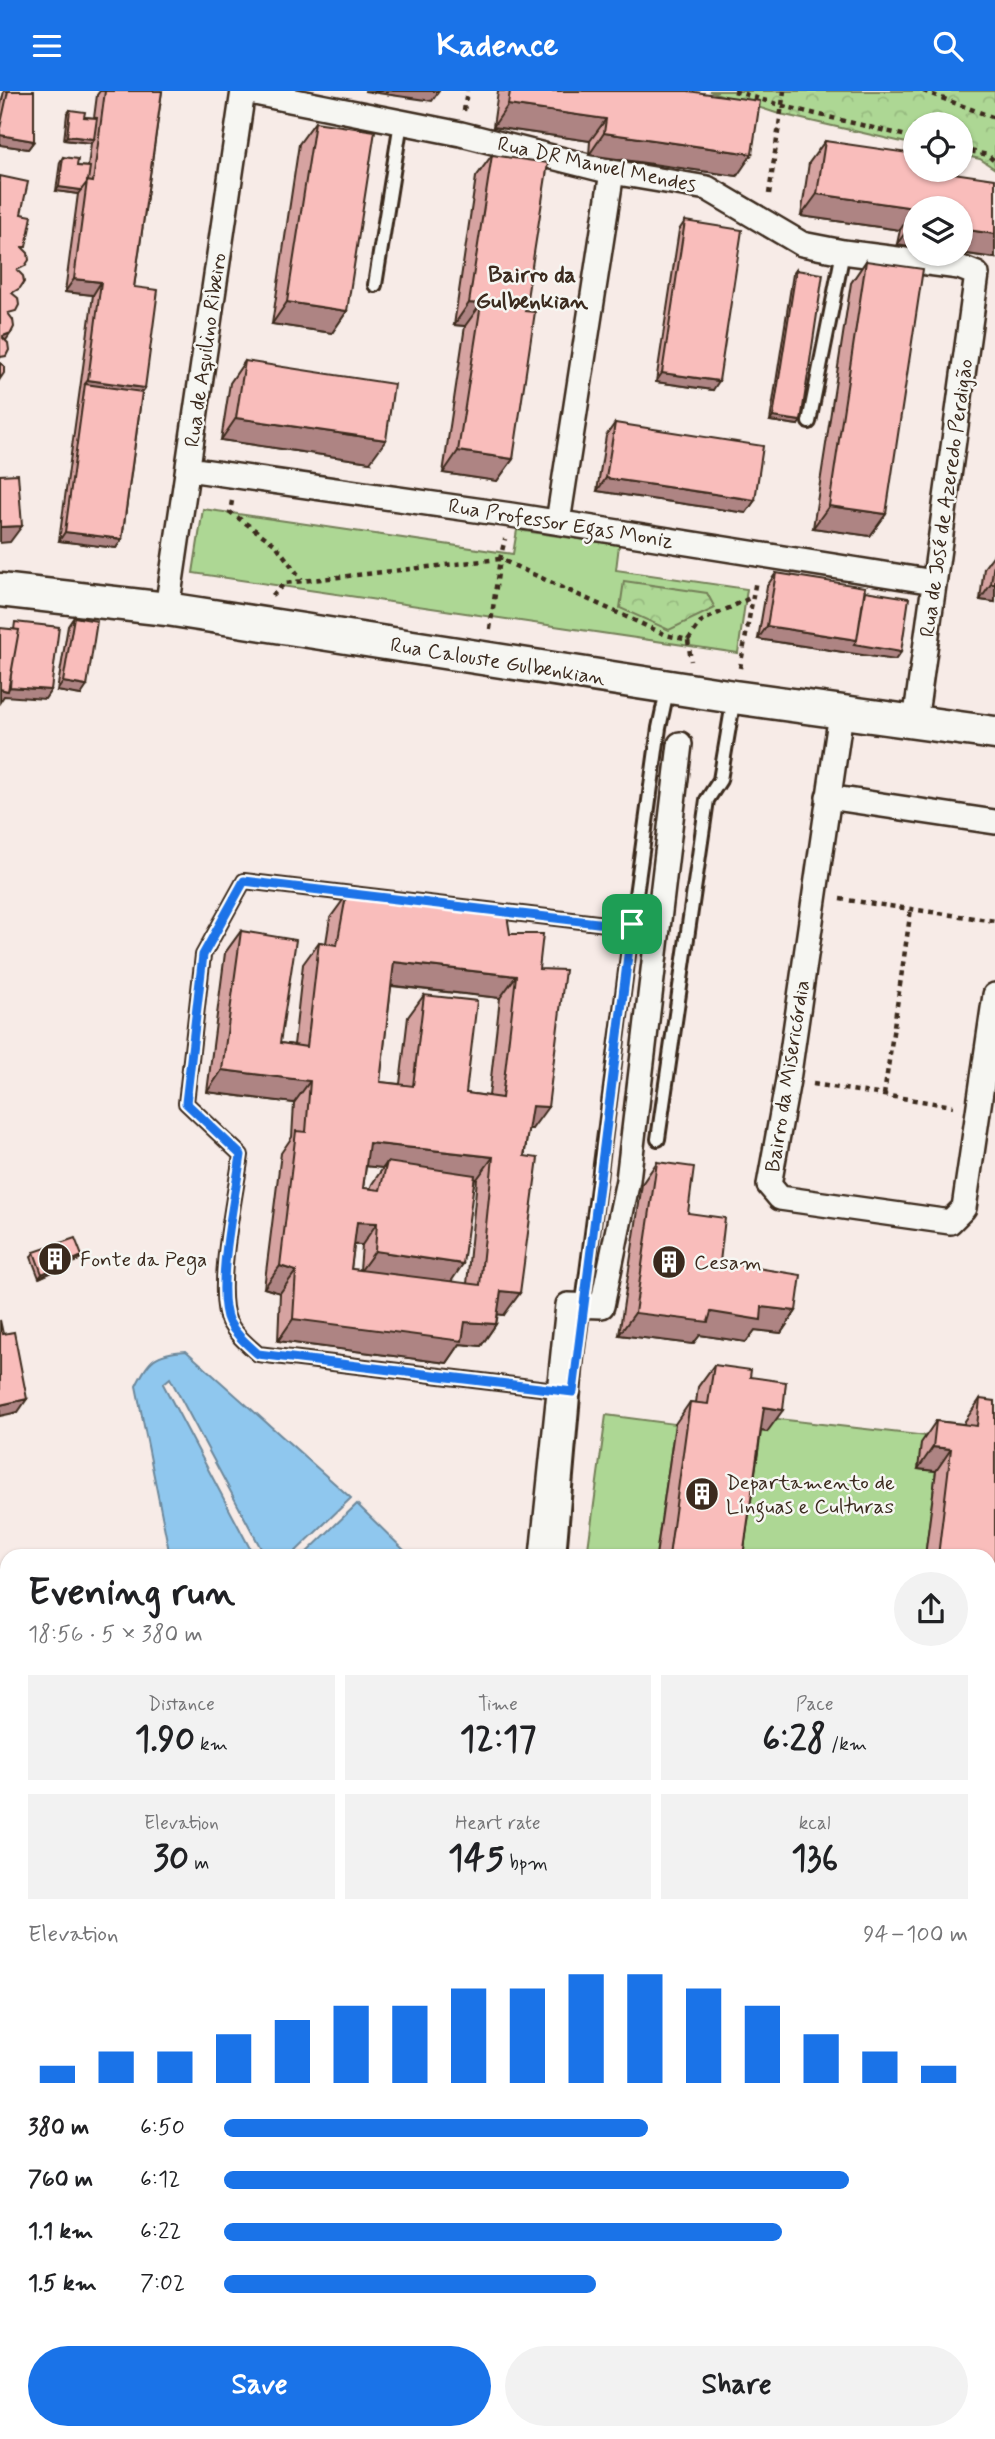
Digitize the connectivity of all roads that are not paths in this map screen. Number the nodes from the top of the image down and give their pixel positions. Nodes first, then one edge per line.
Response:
1 (244, 91) edge
2 (401, 122) junction
3 (612, 171) junction
4 (843, 252) junction
5 (977, 274) joint
6 (375, 285) dead end
7 (809, 422) dead end
8 (188, 469) junction
9 (558, 522) junction
10 (934, 582) junction
11 (0, 590) edge
12 (167, 609) junction
13 (737, 683) junction
14 (668, 686) junction
15 (841, 713) junction
16 (915, 722) junction
17 (995, 733) edge
18 (680, 744) dead end
19 (828, 797) junction
20 (995, 822) edge
21 (632, 924) junction
22 (995, 995) edge
23 (658, 1139) dead end
24 (583, 1305) junction
25 (566, 1391) junction
26 (543, 1549) edge
27 (560, 1549) edge

1 - 2 street, Rua DR Manuel Mendes
1 - 8 street, Rua de Aquilino Ribeiro
2 - 3 street, Rua DR Manuel Mendes
2 - 6 lane
3 - 4 street, Rua DR Manuel Mendes
3 - 9 street
4 - 5 street, Rua DR Manuel Mendes
4 - 7 lane
5 - 10 street, Rua de José de Azeredo Perdigão
8 - 9 street, Rua Professor Egas Moniz
8 - 12 street, Rua de Aquilino Ribeiro
9 - 10 street, Rua Professor Egas Moniz
10 - 16 street, Rua de José de Azeredo Perdigão
11 - 12 main road, Rua Calouste Gulbenkian
12 - 14 main road, Rua Calouste Gulbenkian
13 - 14 main road, Rua Calouste Gulbenkian
13 - 15 main road, Rua Calouste Gulbenkian
13 - 23 lane
14 - 21 lane
15 - 16 main road, Rua Calouste Gulbenkian
15 - 19 street, Bairro da Misericórdia
16 - 17 main road, Rua Calouste Gulbenkian
18 - 24 street
19 - 20 street
19 - 22 street, Bairro da Misericórdia
21 - 24 lane
21 - 25 lane
24 - 25 street
25 - 26 street
25 - 27 lane

